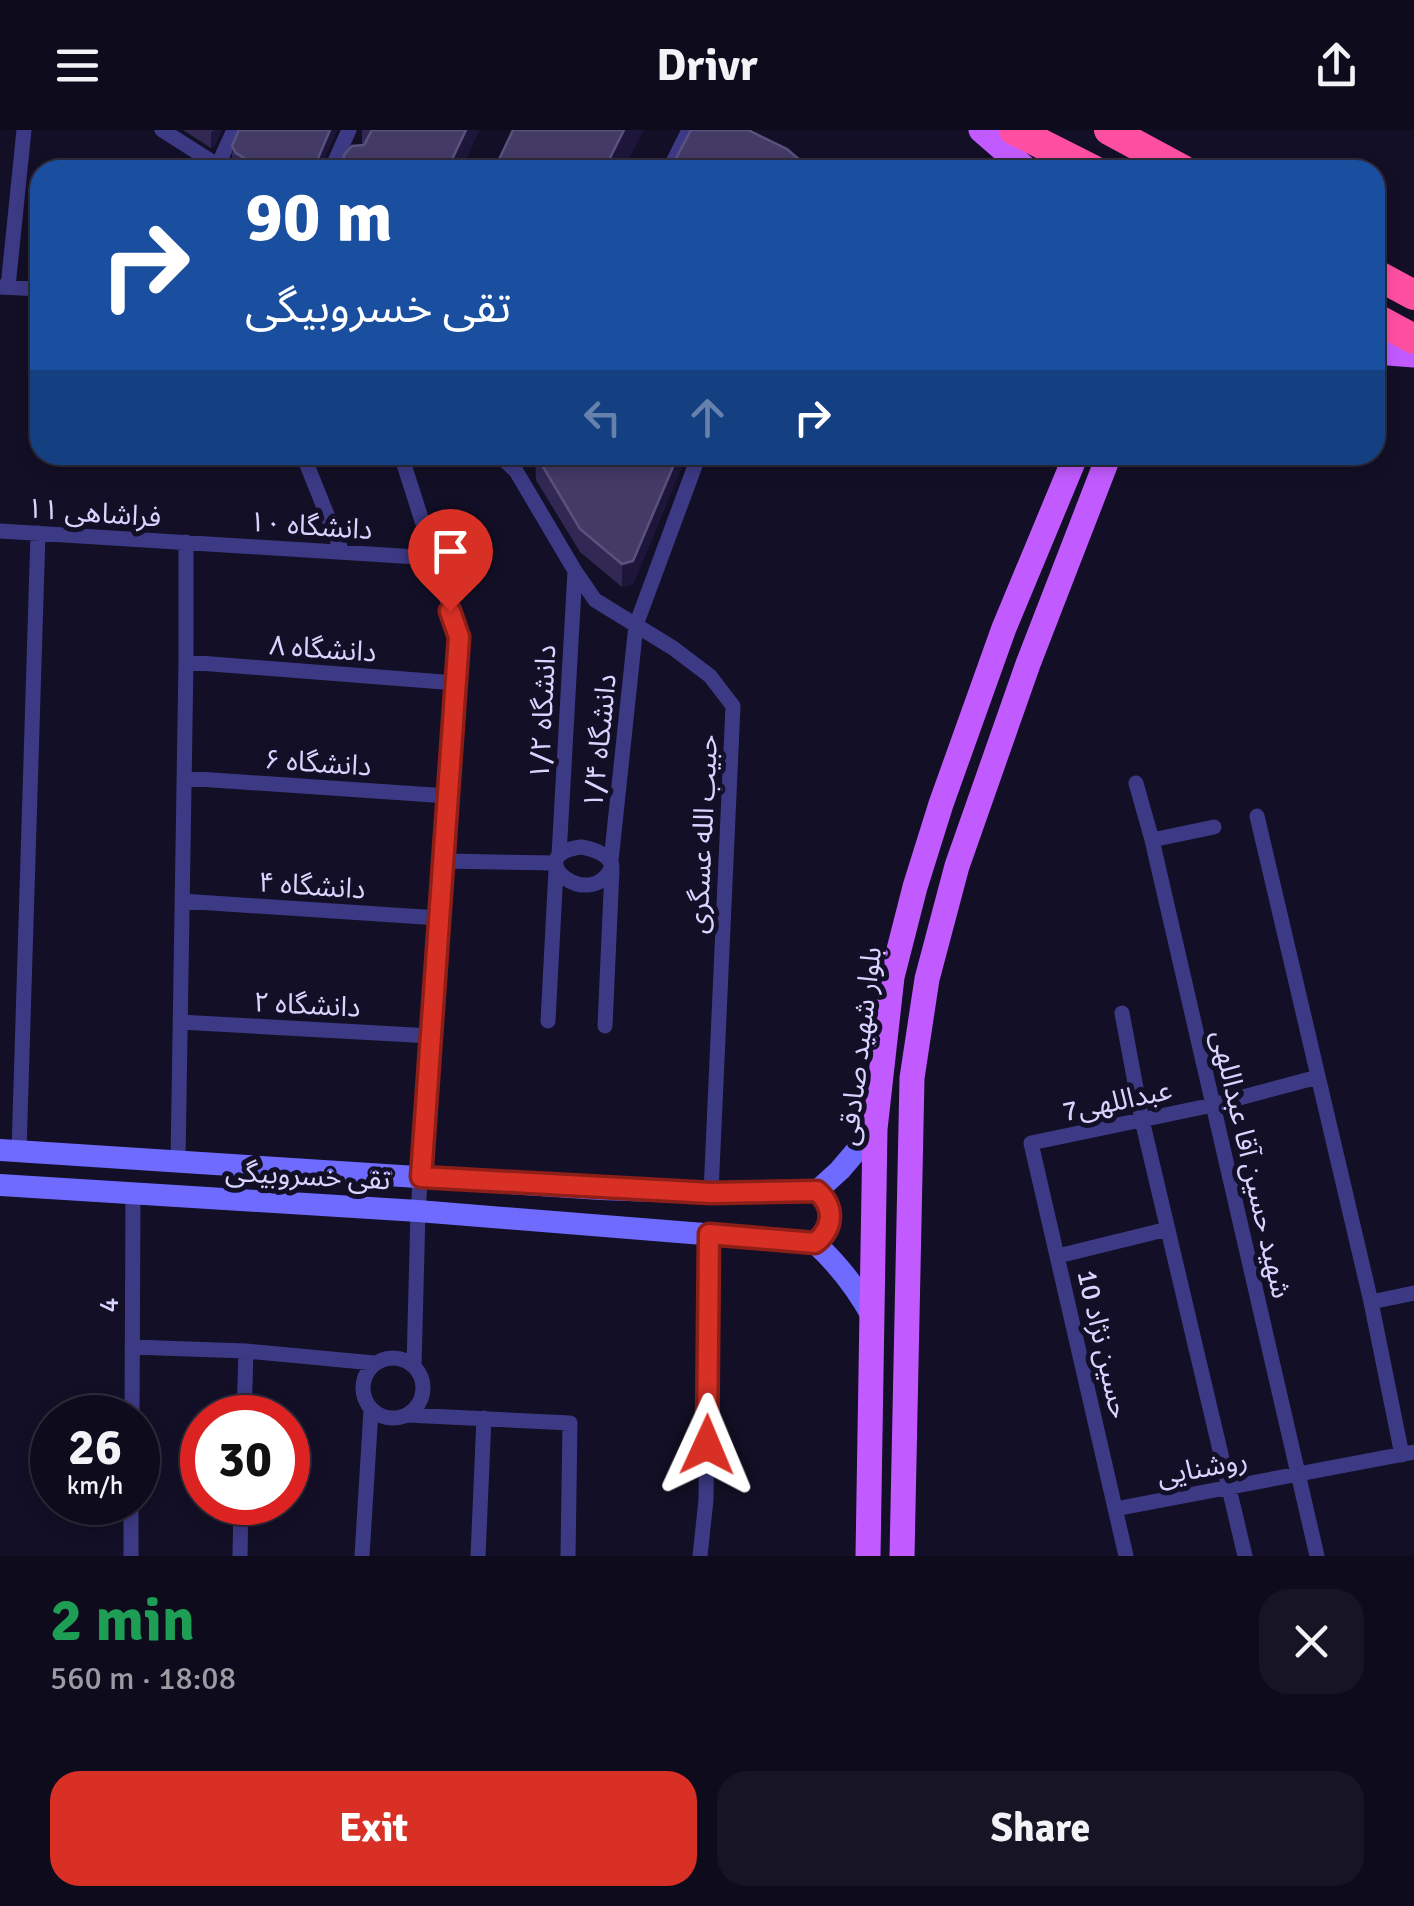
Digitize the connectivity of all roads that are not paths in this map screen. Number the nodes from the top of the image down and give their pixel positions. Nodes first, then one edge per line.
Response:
1 (24, 130) edge
2 (162, 130) edge
3 (234, 130) edge
4 (350, 130) edge
5 (689, 130) edge
6 (981, 130) edge
7 (1014, 130) edge
8 (1109, 130) edge
9 (211, 160) edge
10 (224, 160) edge
11 (336, 160) edge
12 (674, 160) edge
13 (1016, 160) edge
14 (1073, 160) edge
15 (1164, 160) edge
16 (1385, 279) edge
17 (4, 287) edge
18 (30, 288) edge
19 (1414, 295) edge
20 (1385, 323) edge
21 (1414, 339) edge
22 (1385, 353) edge
23 (1414, 356) edge
24 (308, 465) edge
25 (404, 465) edge
26 (510, 465) edge
27 (519, 465) edge
28 (693, 465) edge
29 (1072, 465) edge
30 (1105, 465) edge
31 (516, 471) junction
32 (0, 531) edge
33 (38, 533) junction
34 (186, 542) junction
35 (342, 552) junction
36 (433, 558) junction
37 (575, 571) junction
38 (636, 626) junction
39 (186, 662) junction
40 (456, 683) junction
41 (184, 778) junction
42 (1136, 784) dead end
43 (448, 796) junction
44 (1257, 816) dead end
45 (1214, 827) dead end
46 (1152, 840) junction
47 (443, 861) junction
48 (557, 863) junction
49 (611, 865) junction
50 (182, 901) junction
51 (439, 918) junction
52 (1122, 1013) dead end
53 (548, 1021) dead end
54 (180, 1022) junction
55 (604, 1026) dead end
56 (431, 1036) junction
57 (1318, 1077) junction
58 (1213, 1105) junction
59 (1142, 1120) junction
60 (875, 1129) junction
61 (1031, 1143) joint
62 (10, 1150) edge
63 (178, 1161) junction
64 (421, 1177) junction
65 (0, 1185) edge
66 (817, 1191) junction
67 (711, 1193) junction
68 (134, 1194) junction
69 (418, 1212) junction
70 (1168, 1229) junction
71 (709, 1234) junction
72 (815, 1243) junction
73 (1058, 1256) junction
74 (1414, 1293) edge
75 (1370, 1302) junction
76 (873, 1318) junction
77 (132, 1347) junction
78 (246, 1351) junction
79 (374, 1363) junction
80 (414, 1366) junction
81 (132, 1395) edge
82 (245, 1395) edge
83 (371, 1410) junction
84 (407, 1416) junction
85 (484, 1418) junction
86 (1408, 1453) edge
87 (1298, 1474) junction
88 (1228, 1488) junction
89 (1116, 1510) junction
90 (131, 1525) edge
91 (241, 1525) edge
92 (131, 1556) edge
93 (240, 1556) edge
94 (362, 1556) edge
95 (478, 1556) edge
96 (568, 1556) edge
97 (700, 1556) edge
98 (868, 1556) edge
99 (902, 1556) edge
100 (1126, 1556) edge
101 (1245, 1556) edge
102 (1317, 1556) edge

1 - 17 street
2 - 9 street
3 - 10 street
4 - 11 street
5 - 12 street
6 - 13 main road
7 - 14 highway
8 - 15 highway
16 - 19 highway
17 - 18 street
20 - 21 highway
22 - 23 main road
24 - 35 street
25 - 36 street
26 - 31 street, حبیب الله عسگری
27 - 31 street
28 - 38 street, دانشگاه ۱/۴
29 - 60 main road, بلوار شهید صادقی
30 - 99 main road, بلوار شهید صادقی
31 - 37 street, حبیب الله عسگری
32 - 33 street, فراشاهی ۱۱
33 - 34 street, فراشاهی ۱۱
33 - 62 street
34 - 35 street, دانشگاه ۱۰
34 - 39 street
35 - 36 street, دانشگاه ۱۰
36 - 40 street
37 - 38 street, حبیب الله عسگری
37 - 48 street, دانشگاه ۱/۲
38 - 49 street, دانشگاه ۱/۴
38 - 67 street, حبیب الله عسگری
39 - 40 street, دانشگاه ۸
39 - 41 street
40 - 43 street
41 - 43 street, دانشگاه ۶
41 - 50 street
42 - 46 street, شهید حسین آقا عبداللهی
43 - 47 street
44 - 57 street
45 - 46 street
46 - 58 street, شهید حسین آقا عبداللهی
47 - 48 street
47 - 51 street
48 - 49 street
48 - 49 street
48 - 53 street, دانشگاه ۱/۲
49 - 55 street, دانشگاه ۱/۴
50 - 51 street, دانشگاه ۴
50 - 54 street
51 - 56 street
52 - 59 street
54 - 56 street, دانشگاه ۲
54 - 63 street
56 - 64 street
57 - 58 street, عبداللهی7
57 - 75 street
58 - 59 street, عبداللهی7
58 - 87 street, شهید حسین آقا عبداللهی
59 - 61 street, عبداللهی7
59 - 70 street
60 - 66 main road
60 - 76 main road, بلوار شهید صادقی
61 - 73 street, حسین نژاد 10
62 - 63 main road, تقی خسروبیگی
63 - 64 main road, تقی خسروبیگی
64 - 67 main road, تقی خسروبیگی
64 - 69 street
65 - 68 main road, تقی خسروبیگی
66 - 67 main road, تقی خسروبیگی
66 - 72 main road
68 - 69 main road, تقی خسروبیگی
68 - 77 street, 4
69 - 71 main road, تقی خسروبیگی
69 - 80 street
70 - 73 street
70 - 88 street
71 - 72 main road, تقی خسروبیگی
71 - 97 street
72 - 76 main road
73 - 89 street, حسین نژاد 10
74 - 75 street
75 - 86 street
76 - 98 main road, بلوار شهید صادقی
77 - 78 street
77 - 81 street, 4
78 - 79 street
78 - 82 street
79 - 80 street
79 - 83 street
80 - 84 street
83 - 84 street
83 - 94 street
84 - 85 street
85 - 95 street
85 - 96 street
86 - 87 street, روشنایی
87 - 88 street, روشنایی
87 - 102 street, شهید حسین آقا عبداللهی
88 - 89 street, روشنایی
88 - 101 street
89 - 100 street, حسین نژاد 10
90 - 92 street
91 - 93 street

